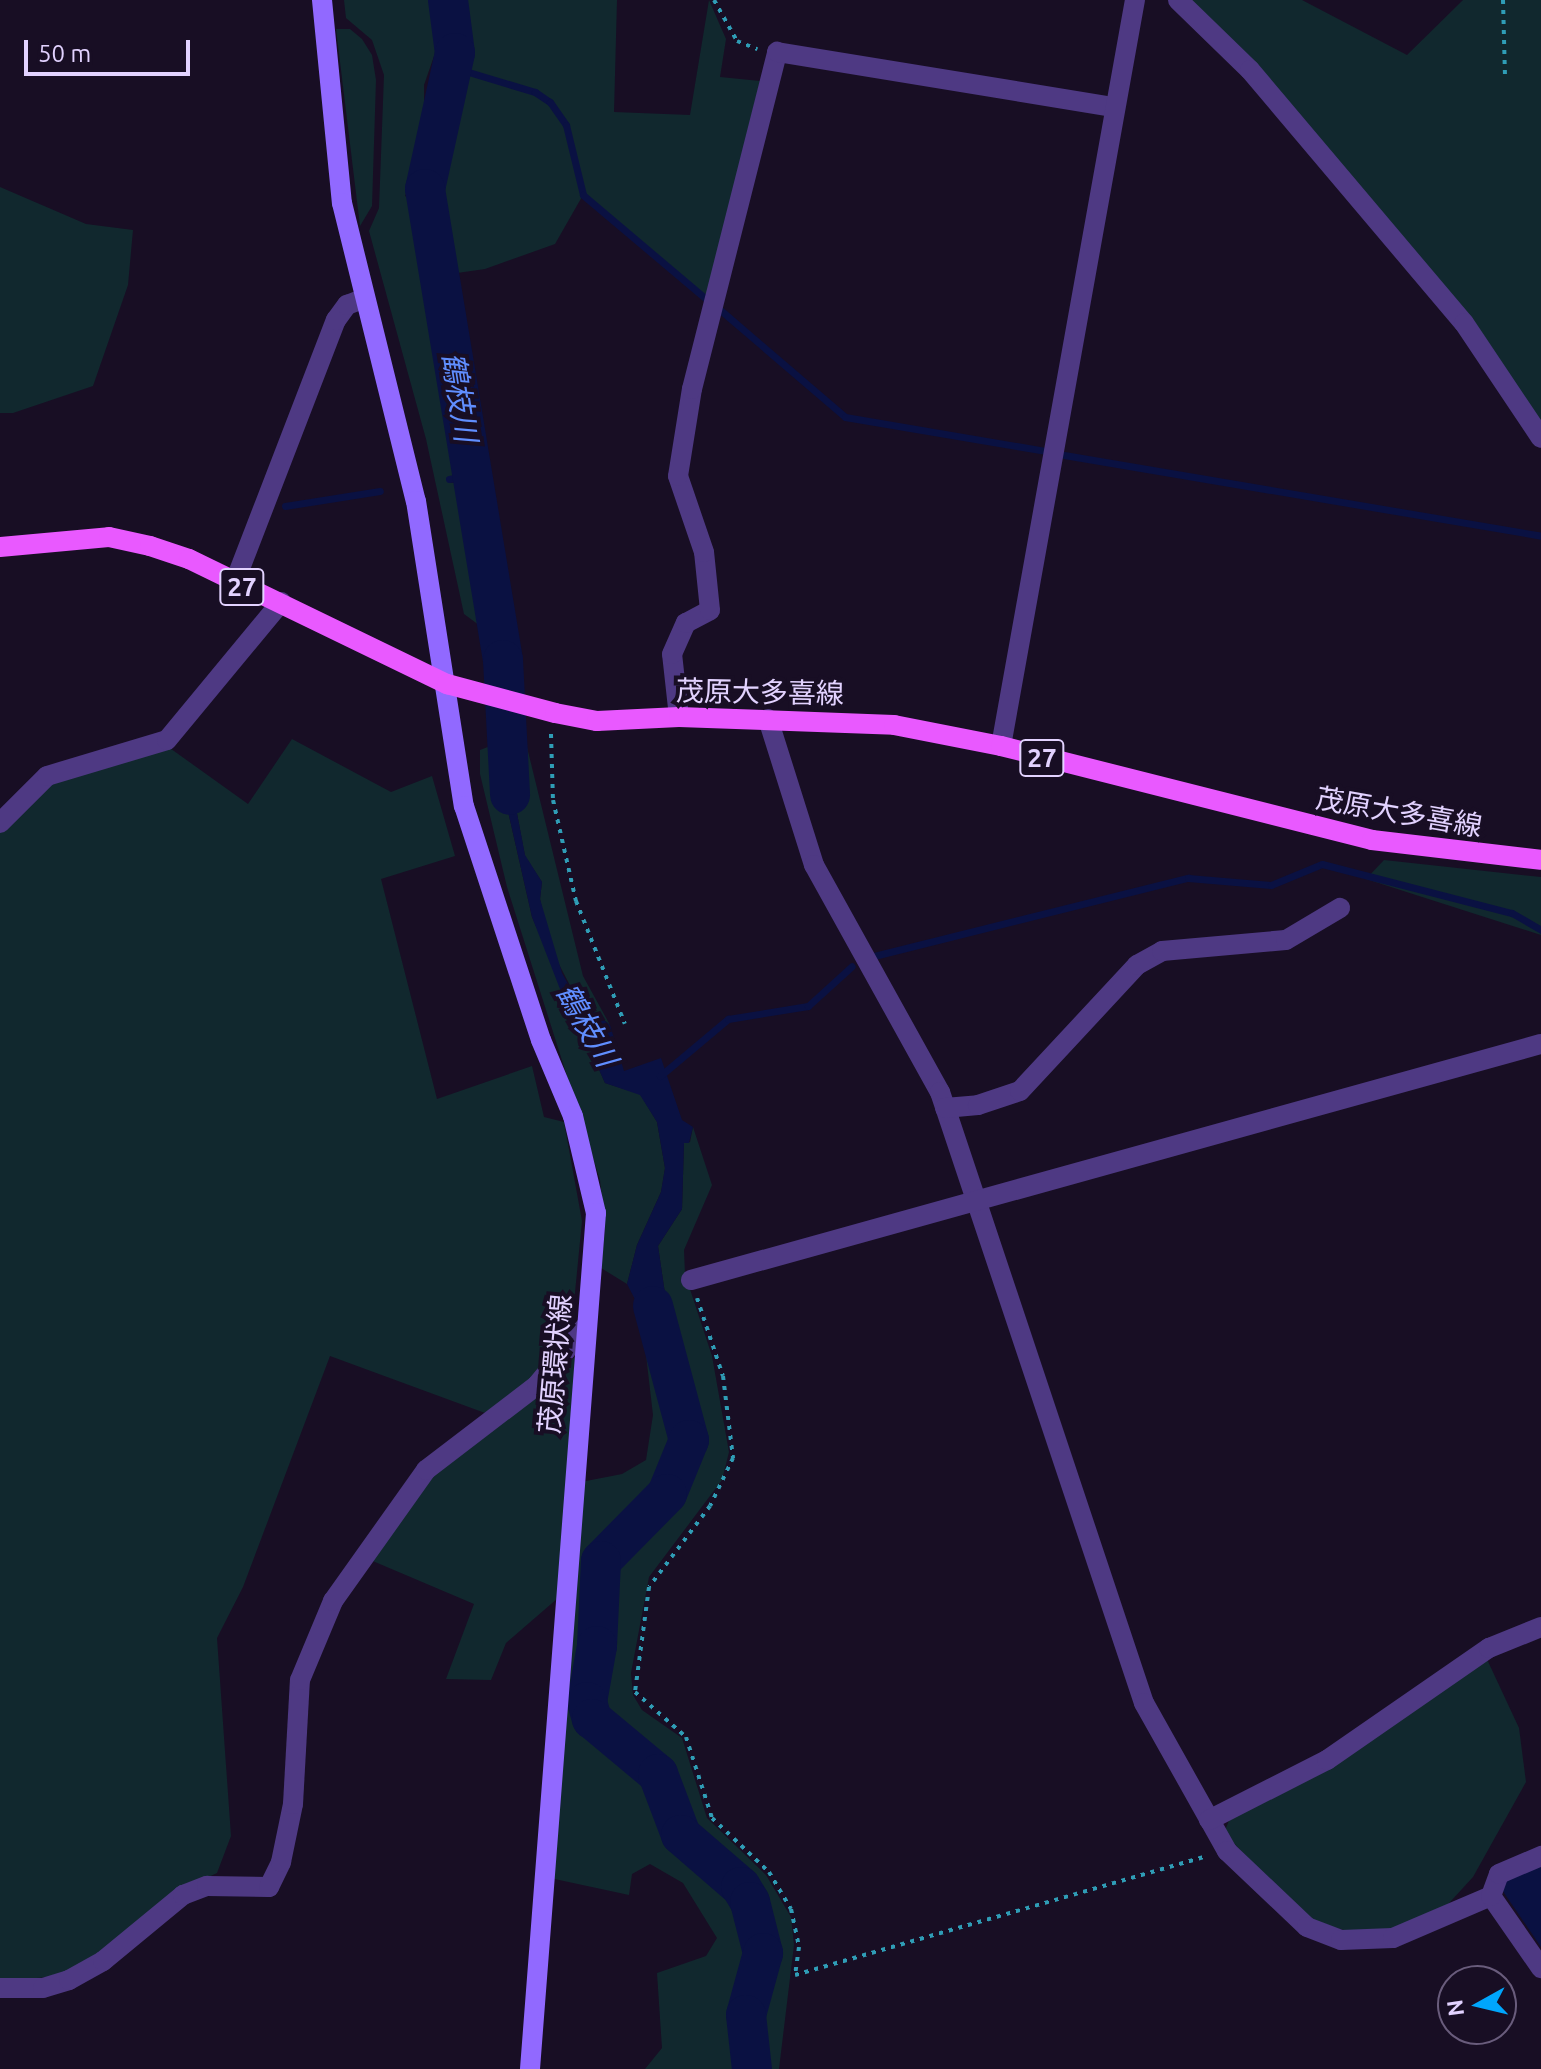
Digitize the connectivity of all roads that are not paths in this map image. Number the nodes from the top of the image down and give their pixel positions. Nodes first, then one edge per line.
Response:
1 (322, 0) edge
2 (1135, 0) edge
3 (1178, 0) edge
4 (1114, 107) junction
5 (363, 299) junction
6 (1541, 438) edge
7 (0, 547) edge
8 (234, 584) junction
9 (281, 602) junction
10 (447, 684) junction
11 (679, 717) junction
12 (768, 719) junction
13 (1001, 746) junction
14 (0, 823) edge
15 (1541, 860) edge
16 (1340, 908) dead end
17 (1541, 1044) edge
18 (945, 1108) junction
19 (974, 1199) junction
20 (691, 1280) road end
21 (586, 1326) junction
22 (1541, 1627) edge
23 (1209, 1820) junction
24 (1541, 1856) edge
25 (1491, 1896) junction
26 (1541, 1968) edge
27 (0, 1988) edge
28 (530, 2069) edge

1 - 5 main road, 茂原環状線
2 - 4 street
3 - 6 street
4 - 11 street
4 - 13 street
5 - 8 street
5 - 10 main road, 茂原環状線
7 - 8 main road, 茂原大多喜線 / 27
8 - 9 main road, 茂原大多喜線 / 27
9 - 10 main road, 茂原大多喜線 / 27
9 - 14 street
10 - 11 main road, 茂原大多喜線 / 27
10 - 21 main road, 茂原環状線
11 - 12 main road, 茂原大多喜線 / 27
12 - 13 main road, 茂原大多喜線 / 27
12 - 18 street
13 - 15 main road, 茂原大多喜線 / 27
16 - 18 street
17 - 19 street
18 - 19 street
19 - 20 street
19 - 23 street
21 - 27 street
21 - 28 main road, 茂原環状線
22 - 23 street
23 - 25 street
24 - 25 street
25 - 26 street

